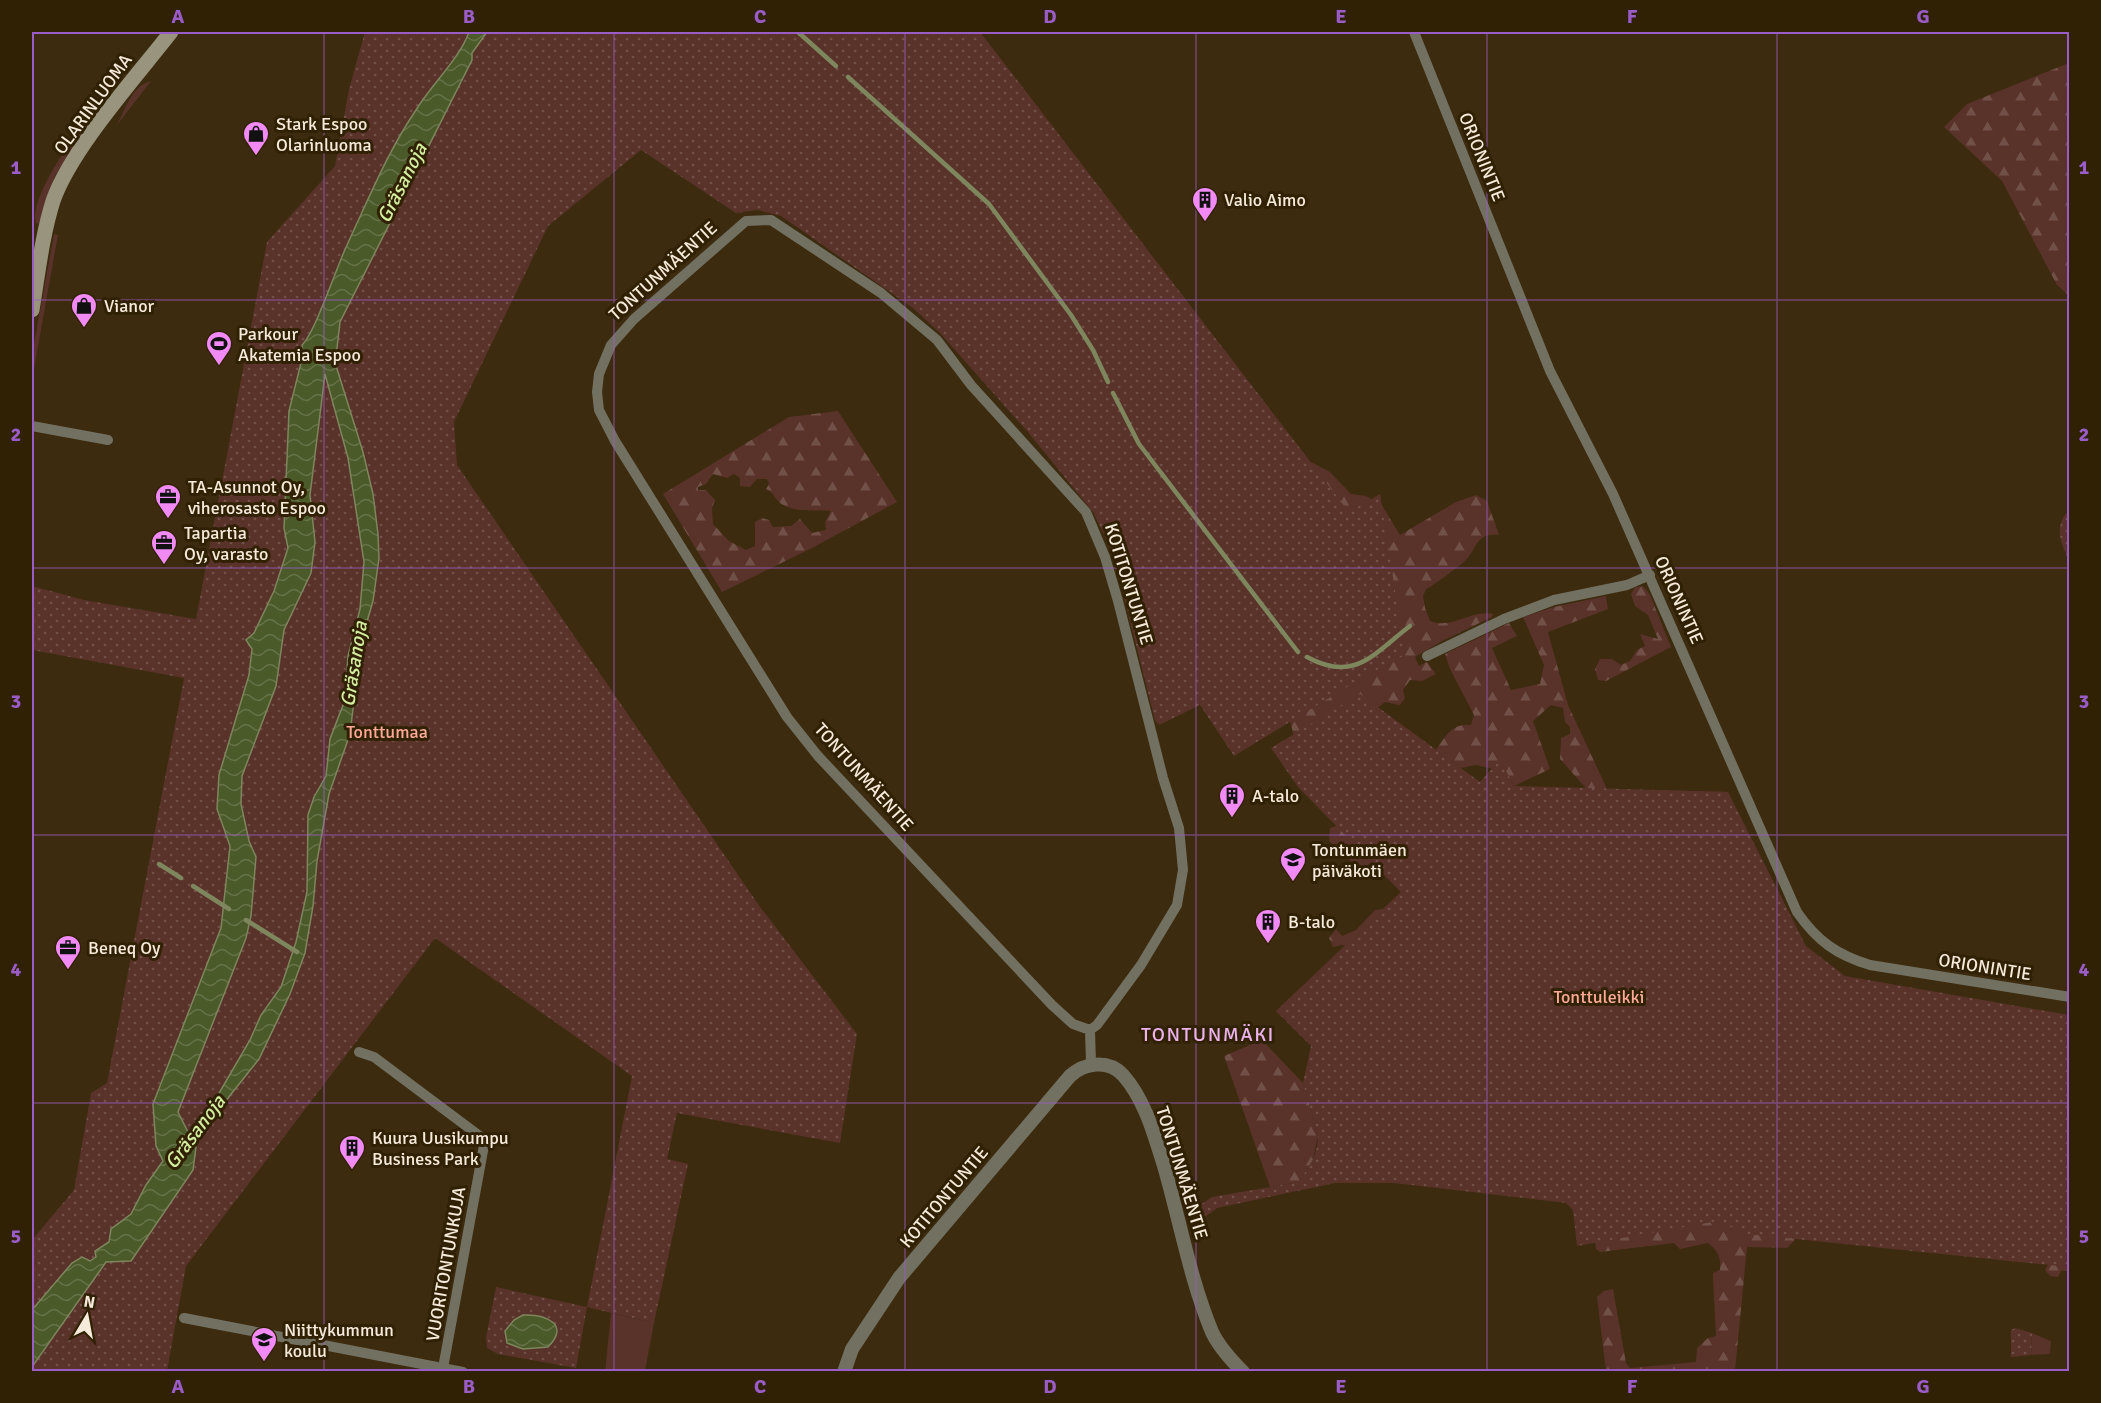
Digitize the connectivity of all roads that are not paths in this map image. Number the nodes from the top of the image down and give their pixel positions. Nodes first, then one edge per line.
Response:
1 (171, 32) edge
2 (1414, 32) edge
3 (771, 220) joint
4 (35, 272) edge
5 (32, 310) edge
6 (32, 426) edge
7 (108, 440) dead end
8 (1650, 575) junction
9 (1427, 656) dead end
10 (2070, 997) edge
11 (1090, 1030) junction
12 (359, 1052) dead end
13 (1091, 1064) junction
14 (184, 1318) dead end
15 (443, 1368) junction
16 (463, 1371) edge
17 (844, 1371) edge
18 (1243, 1371) edge

1 - 4 main road, OLARINLUOMA
2 - 8 street, ORIONINTIE
3 - 11 street, KOTITONTUNTIE
3 - 11 street, TONTUNMÄENTIE
4 - 5 main road, OLARINLUOMA
6 - 7 street
8 - 9 street
8 - 10 street, ORIONINTIE
11 - 13 street
12 - 15 street, VUORITONTUNKUJA
13 - 17 street, KOTITONTUNTIE
13 - 18 street, TONTUNMÄENTIE
14 - 15 street
15 - 16 street

